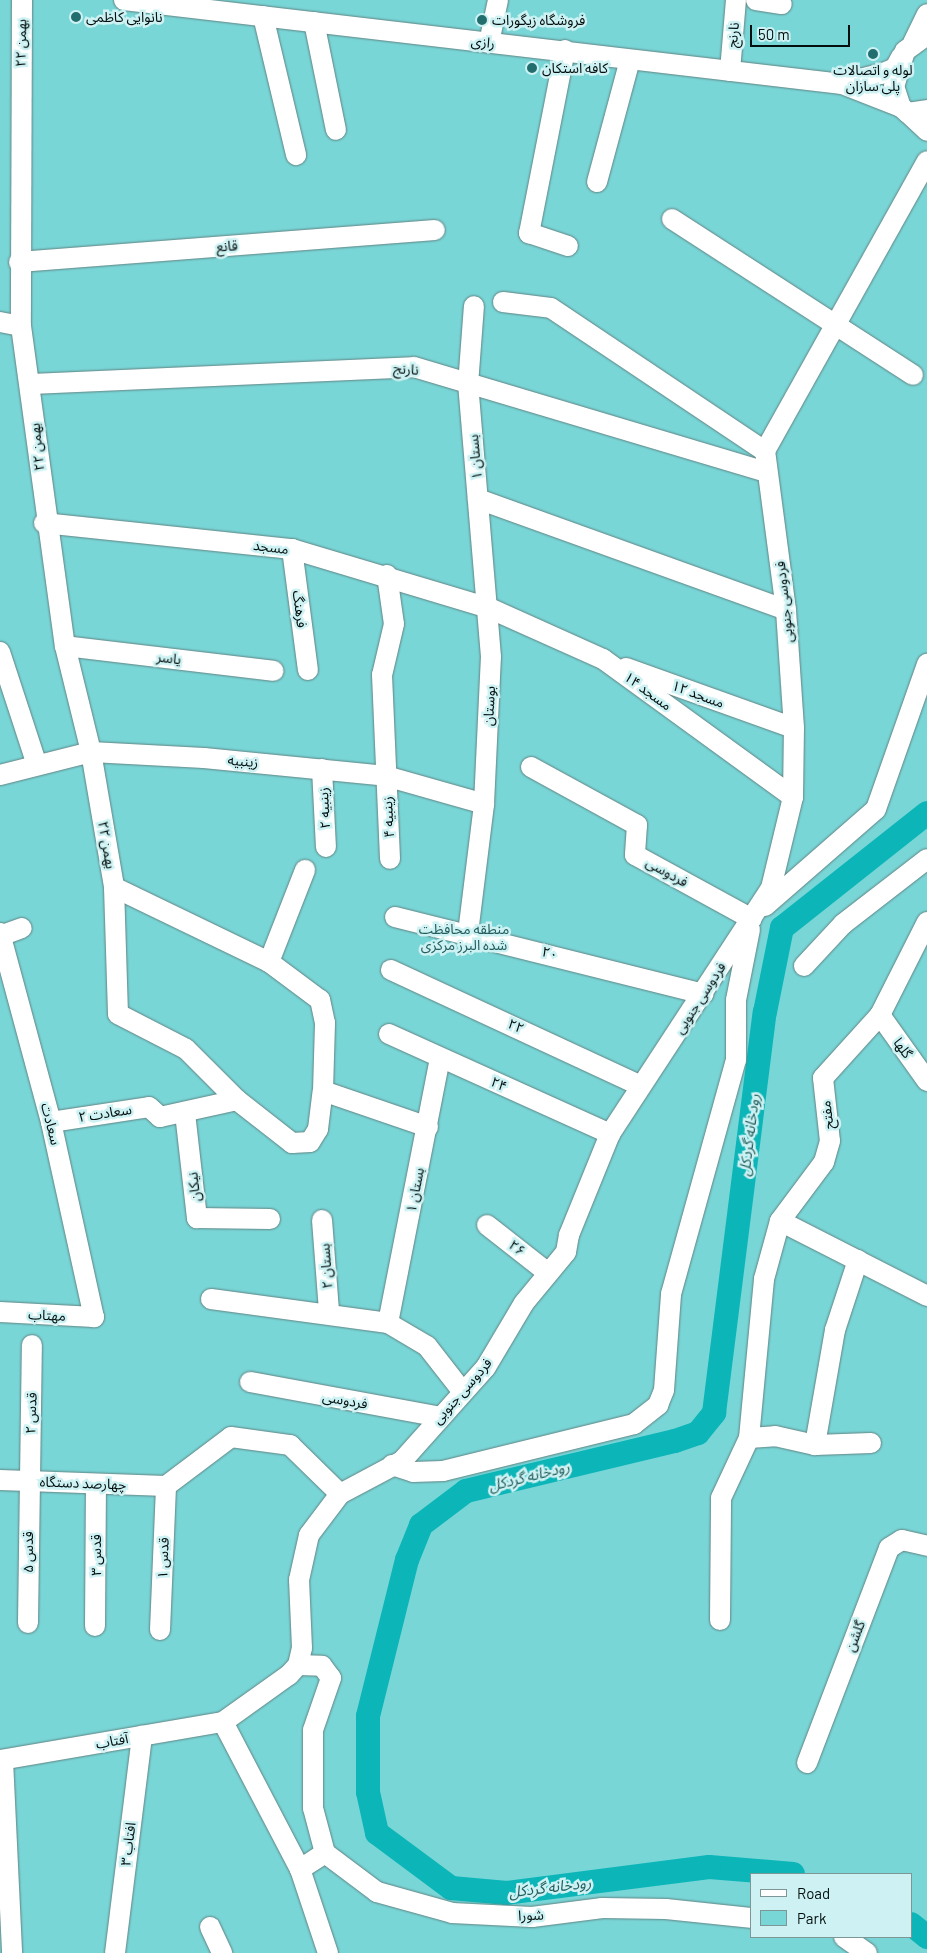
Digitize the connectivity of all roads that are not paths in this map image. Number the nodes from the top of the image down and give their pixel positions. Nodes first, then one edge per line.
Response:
1 (22, 0) edge
2 (124, 0) edge
3 (498, 0) edge
4 (736, 0) edge
5 (756, 0) edge
6 (186, 4) edge
7 (782, 4) dead end
8 (927, 14) edge
9 (263, 16) junction
10 (314, 22) junction
11 (489, 43) junction
12 (915, 43) edge
13 (565, 50) junction
14 (630, 60) junction
15 (730, 71) junction
16 (842, 84) junction
17 (912, 110) edge
18 (336, 130) dead end
19 (927, 131) edge
20 (296, 155) dead end
21 (927, 161) edge
22 (597, 182) dead end
23 (672, 219) dead end
24 (434, 230) dead end
25 (568, 246) dead end
26 (19, 262) junction
27 (503, 302) dead end
28 (474, 306) dead end
29 (0, 322) edge
30 (836, 323) junction
31 (21, 326) junction
32 (913, 375) dead end
33 (30, 384) junction
34 (468, 385) junction
35 (765, 451) junction
36 (767, 472) junction
37 (478, 499) junction
38 (44, 523) junction
39 (292, 549) junction
40 (387, 575) junction
41 (489, 608) junction
42 (786, 610) junction
43 (65, 646) junction
44 (0, 652) edge
45 (603, 659) junction
46 (927, 664) edge
47 (274, 670) dead end
48 (308, 670) dead end
49 (794, 728) junction
50 (91, 752) junction
51 (36, 762) junction
52 (531, 767) dead end
53 (322, 769) junction
54 (0, 775) edge
55 (386, 776) junction
56 (793, 797) junction
57 (484, 804) junction
58 (326, 847) dead end
59 (390, 859) dead end
60 (927, 859) edge
61 (305, 870) dead end
62 (114, 887) junction
63 (395, 917) dead end
64 (752, 919) junction
65 (927, 922) edge
66 (22, 928) dead end
67 (468, 933) junction
68 (0, 935) edge
69 (269, 962) junction
70 (804, 966) dead end
71 (391, 970) dead end
72 (704, 994) junction
73 (880, 1015) junction
74 (389, 1034) dead end
75 (440, 1058) junction
76 (927, 1081) edge
77 (639, 1085) junction
78 (323, 1091) junction
79 (237, 1100) junction
80 (185, 1114) junction
81 (51, 1122) junction
82 (428, 1126) junction
83 (610, 1134) junction
84 (270, 1219) dead end
85 (322, 1220) dead end
86 (780, 1221) junction
87 (486, 1225) dead end
88 (858, 1260) junction
89 (547, 1272) junction
90 (927, 1296) edge
91 (212, 1299) dead end
92 (0, 1312) edge
93 (329, 1312) junction
94 (94, 1317) joint
95 (388, 1323) junction
96 (32, 1345) dead end
97 (250, 1382) dead end
98 (462, 1391) junction
99 (440, 1417) junction
100 (749, 1438) junction
101 (871, 1443) dead end
102 (814, 1445) junction
103 (392, 1465) junction
104 (0, 1480) edge
105 (29, 1481) junction
106 (96, 1484) junction
107 (166, 1486) junction
108 (340, 1494) junction
109 (927, 1546) edge
110 (720, 1620) dead end
111 (28, 1623) dead end
112 (95, 1626) dead end
113 (160, 1630) dead end
114 (298, 1665) junction
115 (223, 1722) junction
116 (142, 1736) junction
117 (1, 1760) edge
118 (806, 1762) dead end
119 (325, 1853) junction
120 (300, 1869) junction
121 (750, 1918) edge
122 (210, 1927) dead end
123 (845, 1938) edge
124 (12, 1953) edge
125 (115, 1953) edge
126 (222, 1953) edge
127 (328, 1953) edge
128 (867, 1953) edge

1 - 26 street, ۲۲ بهمن
2 - 6 street, رازی
3 - 11 street
4 - 15 street, نارنج
5 - 7 street
6 - 9 street, رازی
8 - 12 street
9 - 10 street, رازی
9 - 20 street
10 - 11 street, رازی
10 - 18 street
11 - 13 street, رازی
12 - 16 street
12 - 17 street
13 - 14 street, رازی
13 - 25 street
14 - 15 street, رازی
14 - 22 street
15 - 16 street, رازی
16 - 17 street
17 - 19 street
21 - 30 street
23 - 30 street
24 - 26 street, قانع
26 - 31 street, ۲۲ بهمن
27 - 35 street
28 - 34 street, بستان ۱
29 - 31 street
30 - 32 street
30 - 35 street
31 - 33 street, ۲۲ بهمن
33 - 34 street, نارنج
33 - 38 street, ۲۲ بهمن
34 - 36 street, نارنج
34 - 37 street, بستان ۱
35 - 36 street, فردوسی جنوبی
36 - 42 street, فردوسی جنوبی
37 - 41 street, بستان ۱
37 - 42 street
38 - 39 street, مسجد
38 - 43 street, ۲۲ بهمن
39 - 40 street, مسجد
39 - 48 street, فرهنگ
40 - 41 street, مسجد
40 - 55 street, زینبیه ۴
41 - 45 street, مسجد ۱۴
41 - 57 street, بوستان
42 - 49 street, فردوسی جنوبی
43 - 47 street, یاسر
43 - 50 street, ۲۲ بهمن
44 - 51 street
45 - 49 street, مسجد ۱۲
45 - 56 street, مسجد ۱۴
46 - 64 street
49 - 56 street, فردوسی جنوبی
50 - 51 street, زینبیه
50 - 53 street, زینبیه
50 - 62 street, ۲۲ بهمن
51 - 54 street, زینبیه
52 - 64 street, فردوسی
53 - 55 street, زینبیه
53 - 58 street, زینبیه ۲
55 - 57 street, زینبیه
55 - 59 street, زینبیه ۴
56 - 64 street, فردوسی جنوبی
57 - 67 street, بوستان
60 - 70 street
61 - 69 street
62 - 69 street, ۲۲ بهمن
62 - 79 street, ۲۲ بهمن
63 - 67 street, ۲۰
64 - 72 street, فردوسی جنوبی
64 - 103 street
65 - 73 street, مفتح
66 - 68 street
67 - 72 street, ۲۰
68 - 81 street, سعادت
69 - 78 street, ۲۲ بهمن
71 - 77 street, ۲۲
72 - 77 street, فردوسی جنوبی
73 - 76 street, گلها
73 - 86 street, مفتح
74 - 75 street, ۲۴
75 - 82 street, بستان ۱
75 - 83 street, ۲۴
77 - 83 street, فردوسی جنوبی
78 - 79 street, ۲۲ بهمن
78 - 82 street
79 - 80 street
80 - 81 street, سعادت ۲
80 - 84 street, نیکان
81 - 94 street, سعادت
82 - 95 street, بستان ۱
83 - 89 street, فردوسی جنوبی
85 - 93 street, بستان ۲
86 - 88 street
86 - 100 street
87 - 89 street, ۲۶
88 - 90 street
88 - 102 street
89 - 98 street, فردوسی جنوبی
91 - 93 street
92 - 94 street, مهتاب
93 - 95 street
95 - 98 street
96 - 105 street, قدس ۲
97 - 99 street, فردوسی
98 - 99 street, فردوسی جنوبی
99 - 103 street, فردوسی جنوبی
100 - 102 street
100 - 110 street
101 - 102 street
103 - 108 street, فردوسی جنوبی
104 - 105 street, چهارصد دستگاه
105 - 106 street, چهارصد دستگاه
105 - 111 street, قدس ۵
106 - 107 street, چهارصد دستگاه
106 - 112 street, قدس ۳
107 - 108 street
107 - 113 street, قدس ۱
108 - 114 street, فردوسی جنوبی
109 - 118 street, گلشن
114 - 115 street
114 - 119 street
115 - 116 street, آفتاب
115 - 120 street
116 - 117 street, آفتاب
116 - 125 street, افتاب ۳
117 - 124 street
119 - 120 street
119 - 121 street, شورا
120 - 127 street
122 - 126 street
123 - 128 street

